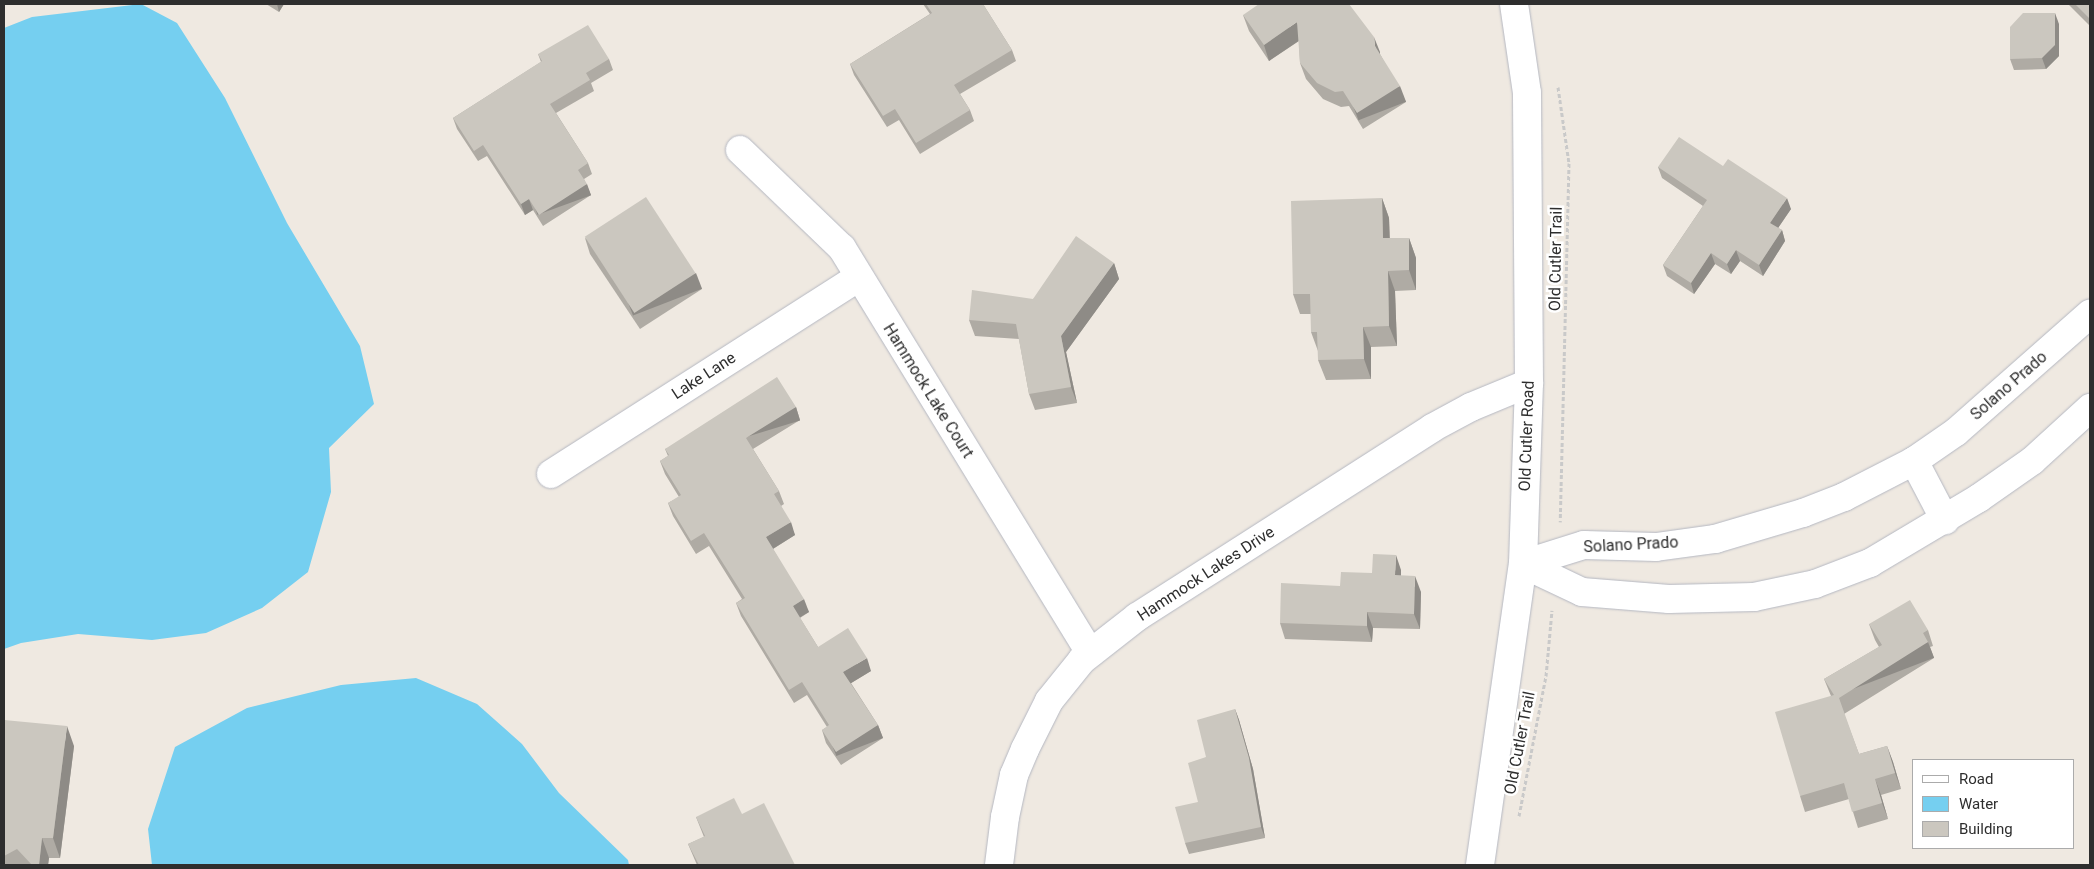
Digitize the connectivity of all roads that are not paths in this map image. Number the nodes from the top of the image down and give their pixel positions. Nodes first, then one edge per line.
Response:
1 (1514, 4) edge
2 (740, 150) dead end
3 (858, 278) junction
4 (2090, 314) edge
5 (1529, 382) junction
6 (2090, 408) edge
7 (1914, 460) junction
8 (551, 474) dead end
9 (1945, 520) junction
10 (1523, 564) junction
11 (1090, 653) junction
12 (999, 865) edge
13 (1480, 865) edge

1 - 5 street, Old Cutler Road
2 - 3 street, Hammock Lake Court
3 - 8 street, Lake Lane
3 - 11 street, Hammock Lake Court
4 - 7 street, Solano Prado
5 - 10 street, Old Cutler Road
5 - 11 street, Hammock Lakes Drive
6 - 9 street
7 - 9 street
7 - 10 street, Solano Prado
9 - 10 street
10 - 13 street, Old Cutler Road
11 - 12 street, Hammock Lakes Drive

